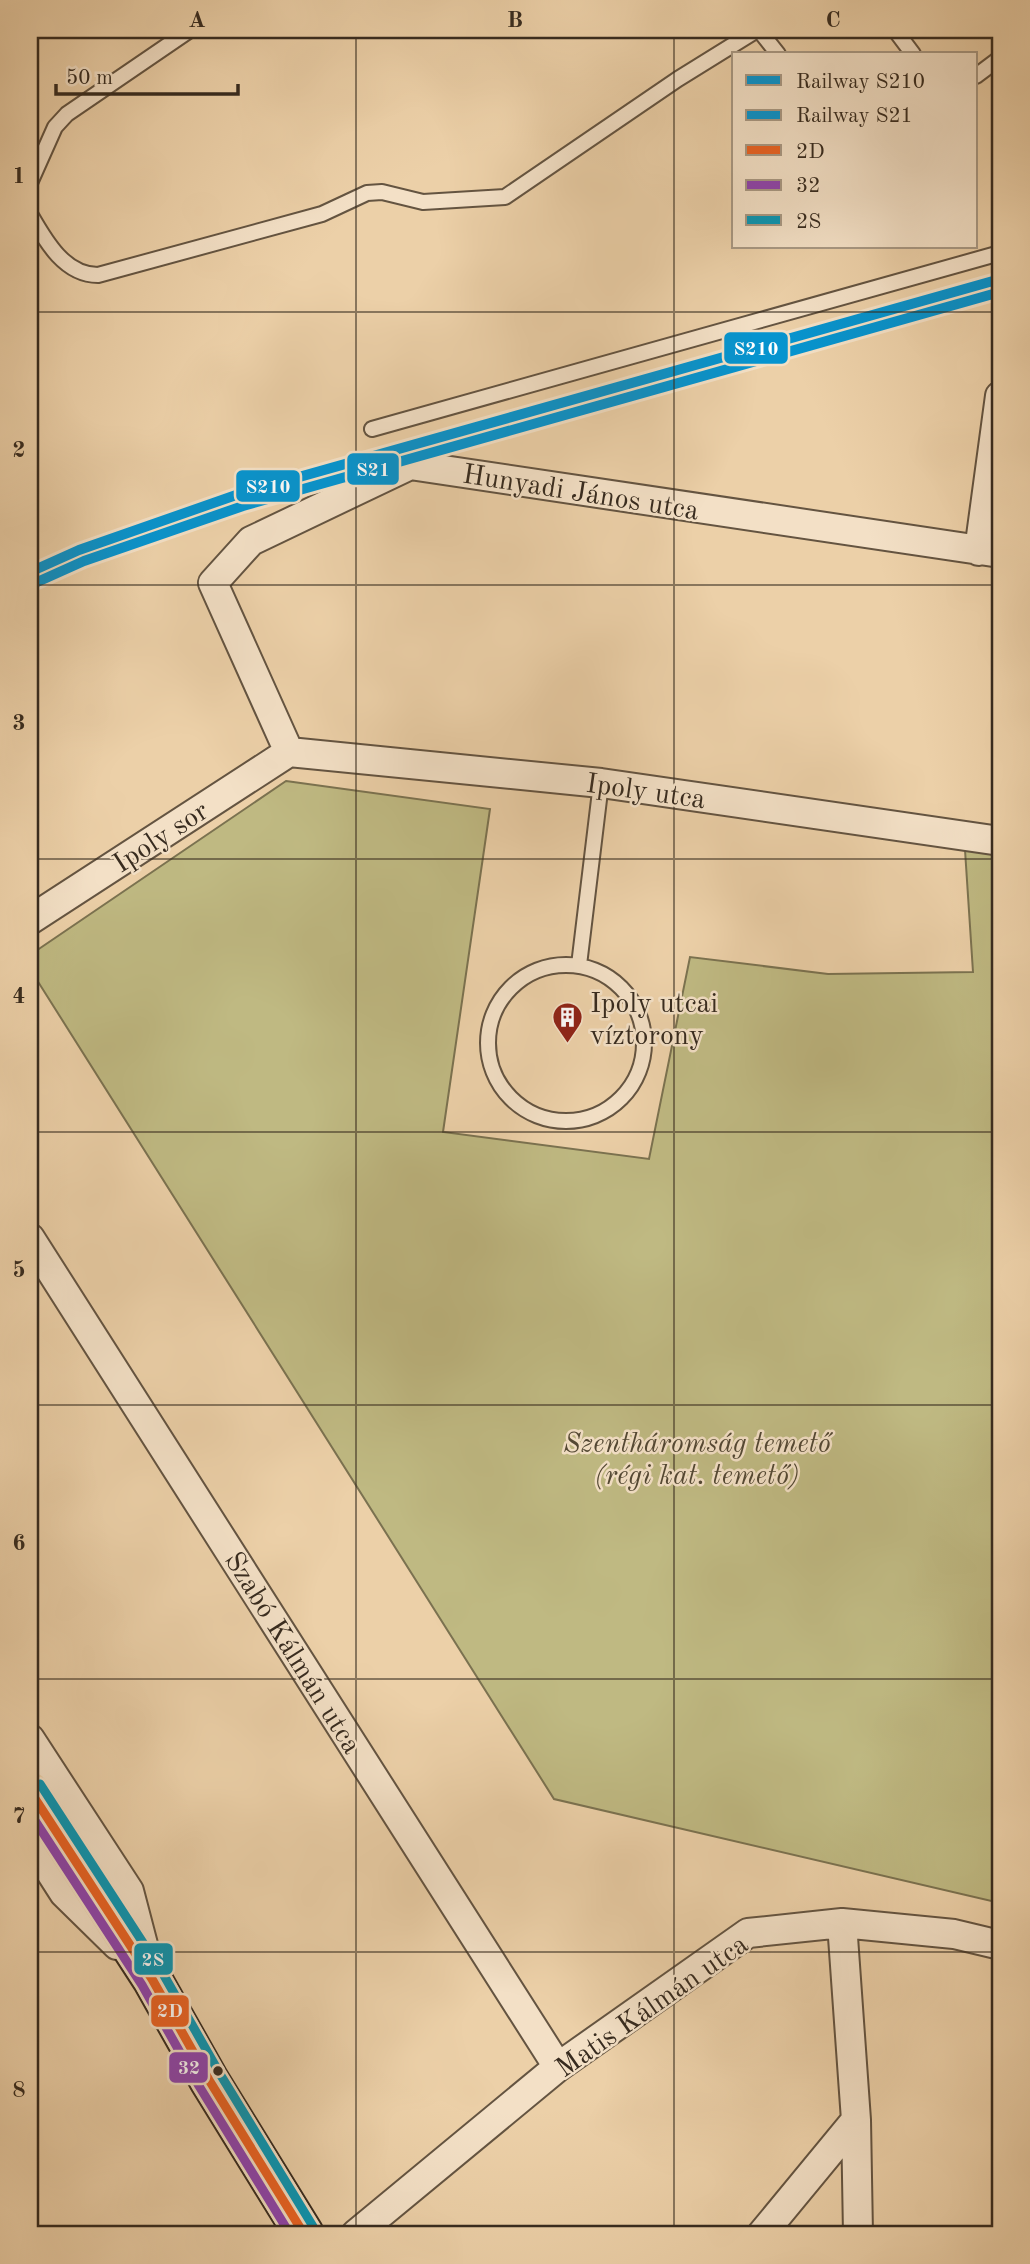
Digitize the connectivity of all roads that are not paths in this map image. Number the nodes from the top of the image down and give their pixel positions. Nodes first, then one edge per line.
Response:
1 (190, 30) edge
2 (758, 30) edge
3 (895, 30) edge
4 (776, 52) edge
5 (912, 52) edge
6 (1000, 58) edge
7 (978, 74) edge
8 (30, 183) edge
9 (30, 214) edge
10 (1000, 253) edge
11 (1000, 396) edge
12 (372, 429) dead end
13 (990, 552) edge
14 (289, 752) junction
15 (600, 783) junction
16 (1000, 841) edge
17 (30, 920) edge
18 (579, 965) junction
19 (30, 1238) edge
20 (30, 1739) edge
21 (30, 1791) edge
22 (30, 1840) edge
23 (842, 1923) junction
24 (1000, 1944) edge
25 (152, 1979) junction
26 (558, 2067) junction
27 (856, 2120) junction
28 (304, 2234) edge
29 (356, 2234) edge
30 (762, 2234) edge
31 (858, 2234) edge

1 - 8 lane
2 - 4 lane
2 - 9 lane
3 - 5 lane
6 - 7 lane
10 - 12 lane
11 - 13 street
13 - 14 street, Hunyadi János utca
14 - 15 street, Ipoly utca
14 - 17 street, Ipoly sor
15 - 16 street, Ipoly utca
15 - 18 lane
18 - 18 lane
19 - 26 street, Szabó Kálmán utca
20 - 25 street
21 - 25 main road
22 - 25 street
23 - 24 street, Matis Kálmán utca
23 - 26 street, Matis Kálmán utca
23 - 27 street
25 - 28 main road
26 - 29 street, Matis Kálmán utca
27 - 30 street
27 - 31 street

